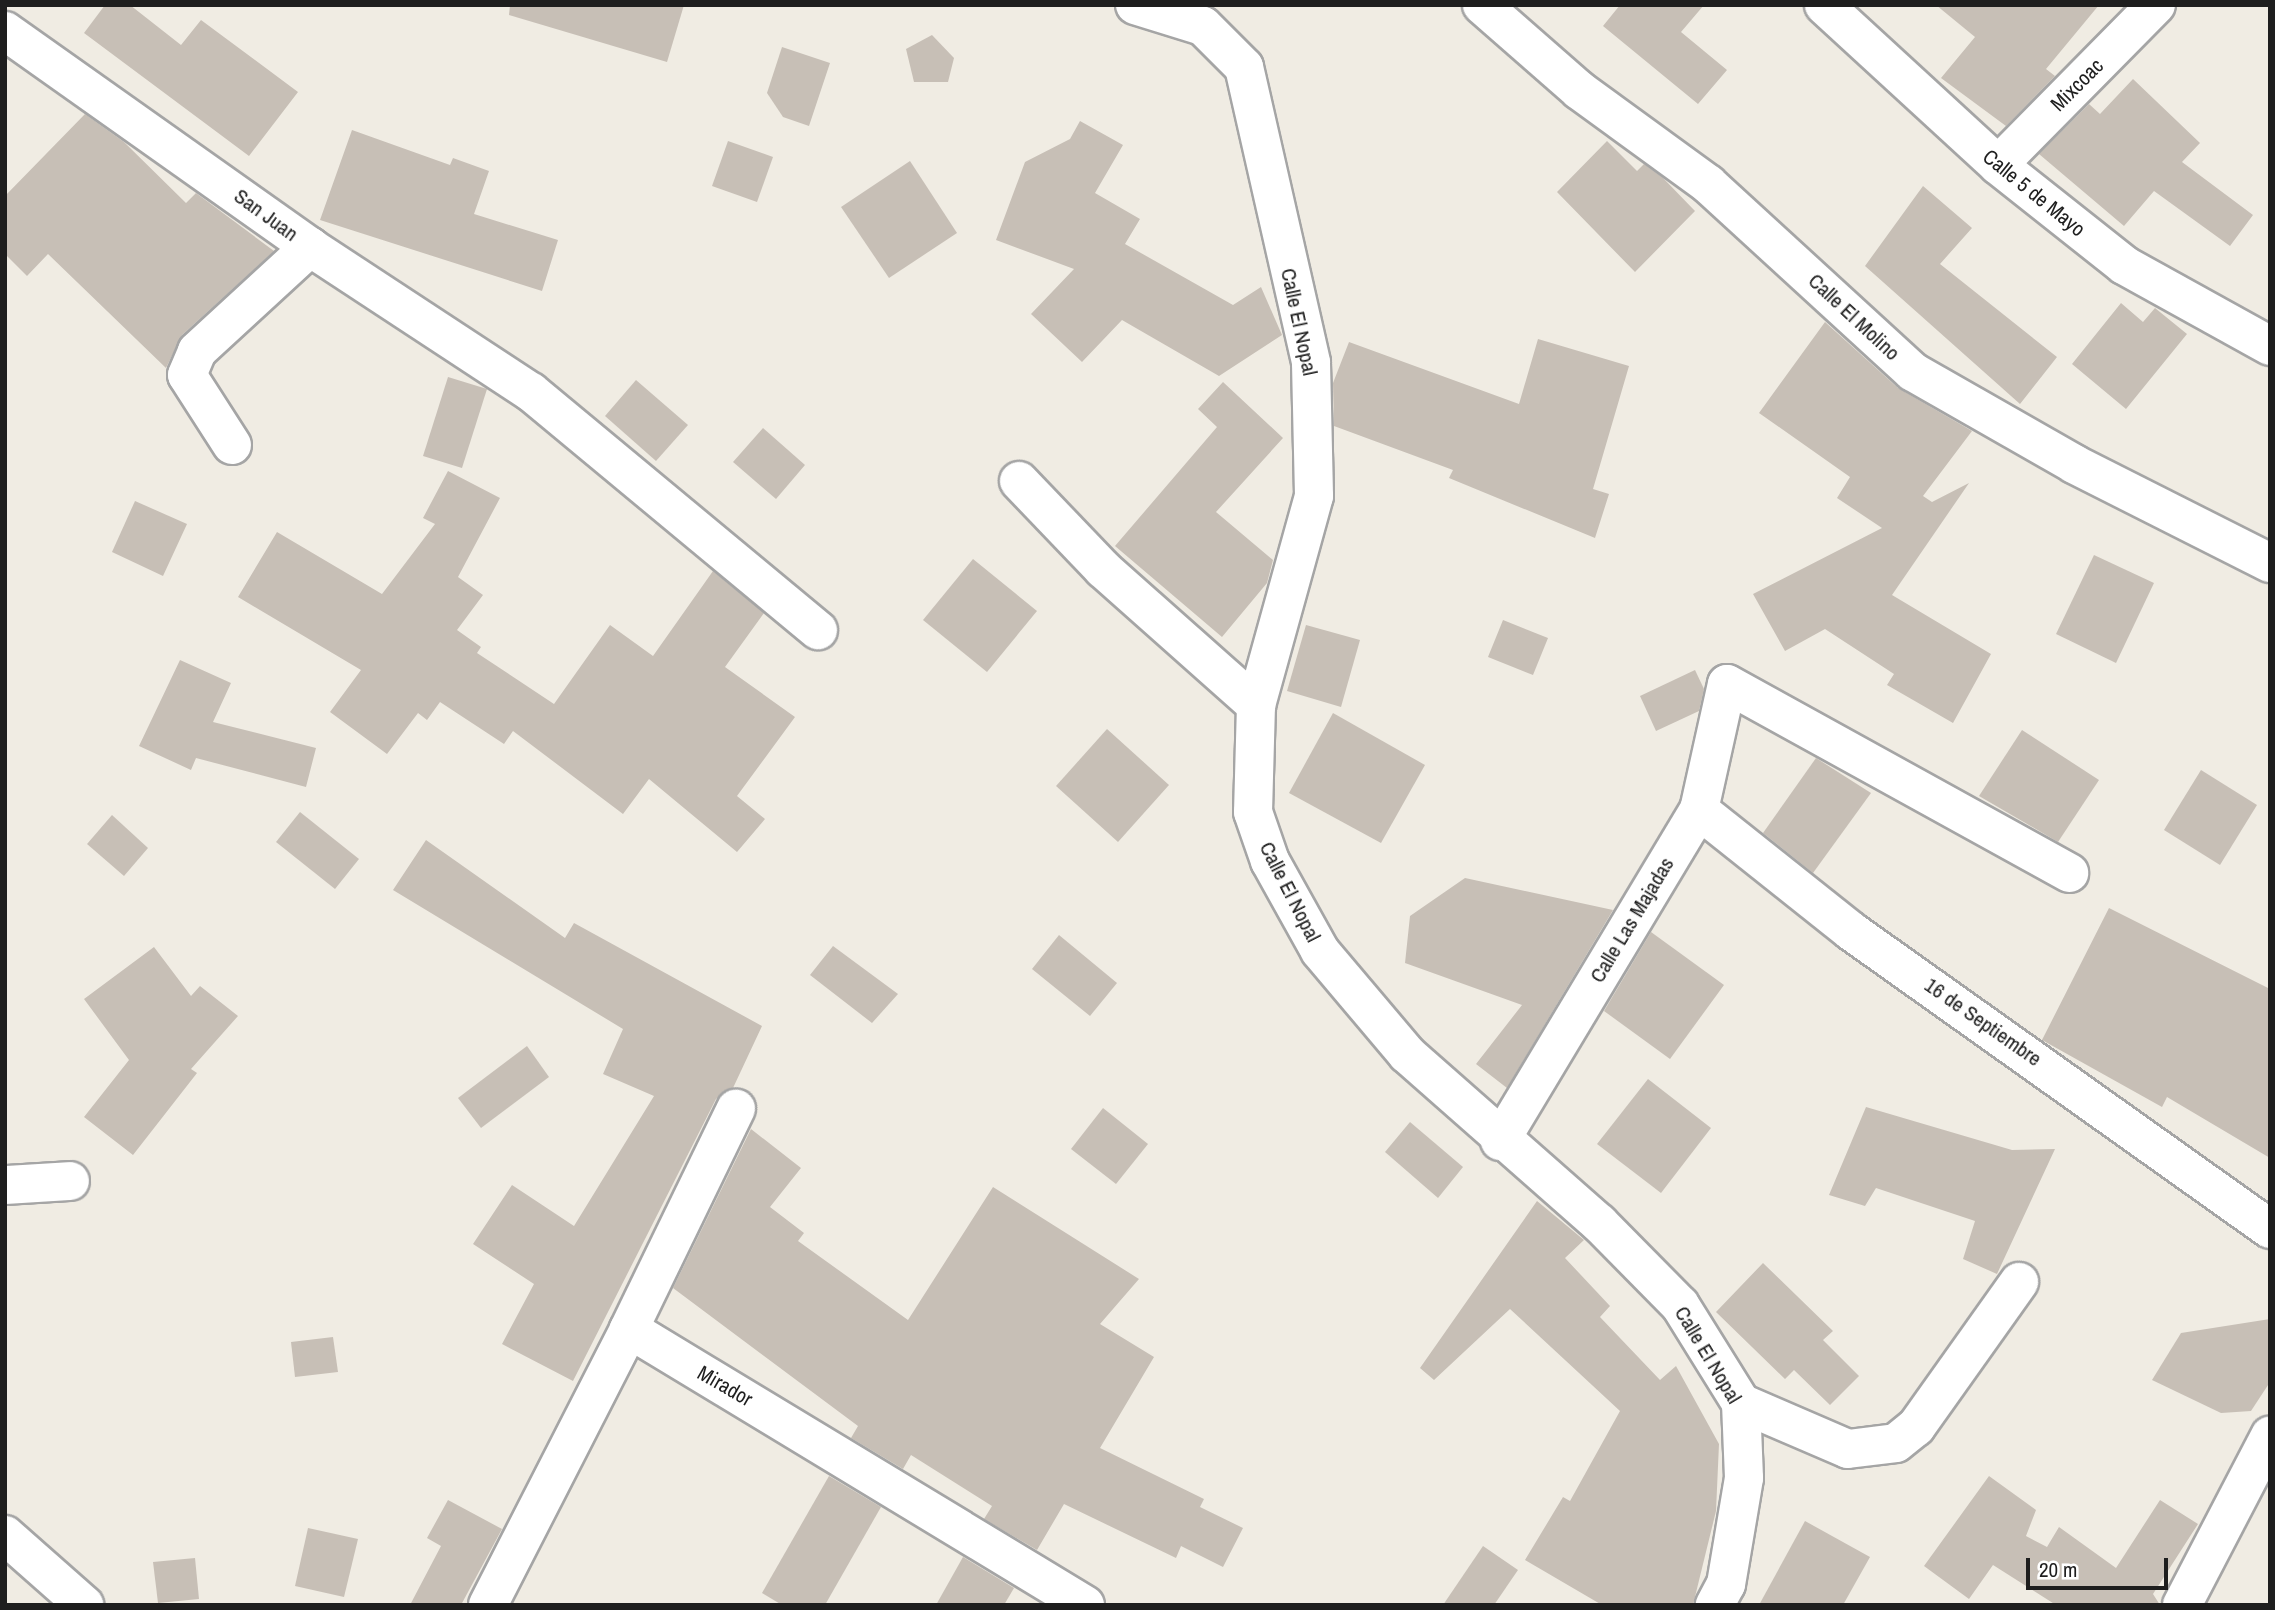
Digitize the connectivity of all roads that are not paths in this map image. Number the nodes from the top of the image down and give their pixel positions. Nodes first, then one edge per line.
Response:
1 (1135, 5) edge
2 (1482, 5) edge
3 (1824, 5) edge
4 (2156, 5) edge
5 (5, 31) edge
6 (1998, 165) junction
7 (310, 247) junction
8 (2270, 346) edge
9 (232, 445) dead end
10 (1019, 481) dead end
11 (2270, 563) edge
12 (818, 629) dead end
13 (1256, 705) junction
14 (1699, 810) junction
15 (2068, 873) dead end
16 (736, 1109) dead end
17 (1500, 1141) junction
18 (70, 1181) dead end
19 (5, 1185) edge
20 (2266, 1219) edge
21 (2019, 1282) dead end
22 (629, 1329) junction
23 (1741, 1403) junction
24 (2270, 1436) edge
25 (5, 1535) edge
26 (84, 1605) edge
27 (488, 1605) edge
28 (1085, 1605) edge
29 (1715, 1605) edge
30 (2182, 1605) edge

1 - 13 street, Calle El Nopal
2 - 11 street, Calle El Molino
3 - 6 street, Calle 5 de Mayo
4 - 6 street, Mixcoac
5 - 7 street, San Juan
6 - 8 street, Calle 5 de Mayo
7 - 9 street
7 - 12 street, San Juan
10 - 13 street
13 - 17 street, Calle El Nopal
14 - 15 street, Calle Las Majadas
14 - 17 street, Calle Las Majadas
14 - 20 street, 16 de Septiembre
16 - 22 street
17 - 23 street, Calle El Nopal
18 - 19 street
21 - 23 street
22 - 27 street
22 - 28 street, Mirador
23 - 29 street, Calle El Nopal
24 - 30 street
25 - 26 street

